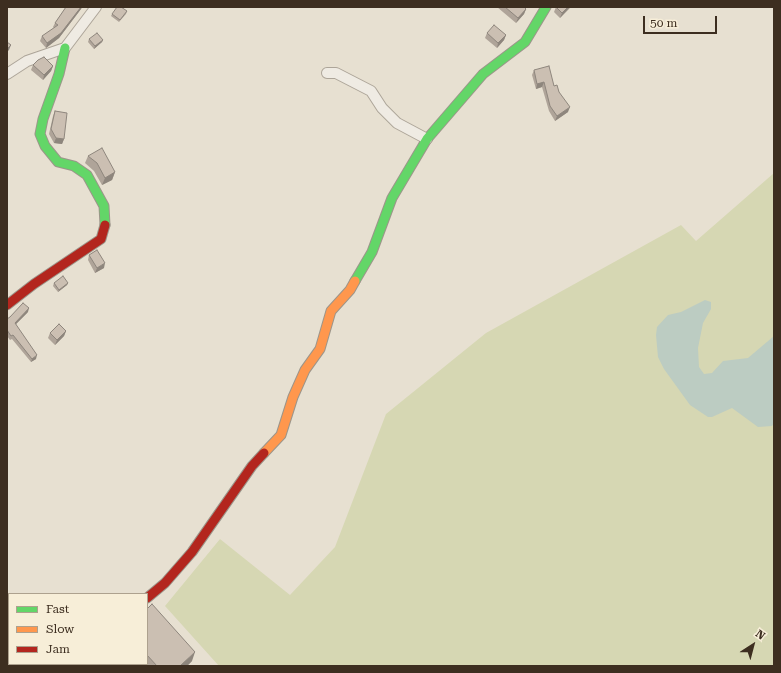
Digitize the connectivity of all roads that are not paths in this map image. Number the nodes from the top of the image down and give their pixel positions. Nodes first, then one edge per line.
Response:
1 (96, 7) edge
2 (546, 7) edge
3 (65, 48) junction
4 (327, 73) dead end
5 (7, 74) edge
6 (426, 139) junction
7 (7, 305) edge
8 (148, 597) edge

1 - 3 street
2 - 6 street
3 - 5 street
3 - 7 street
4 - 6 street
6 - 8 street

